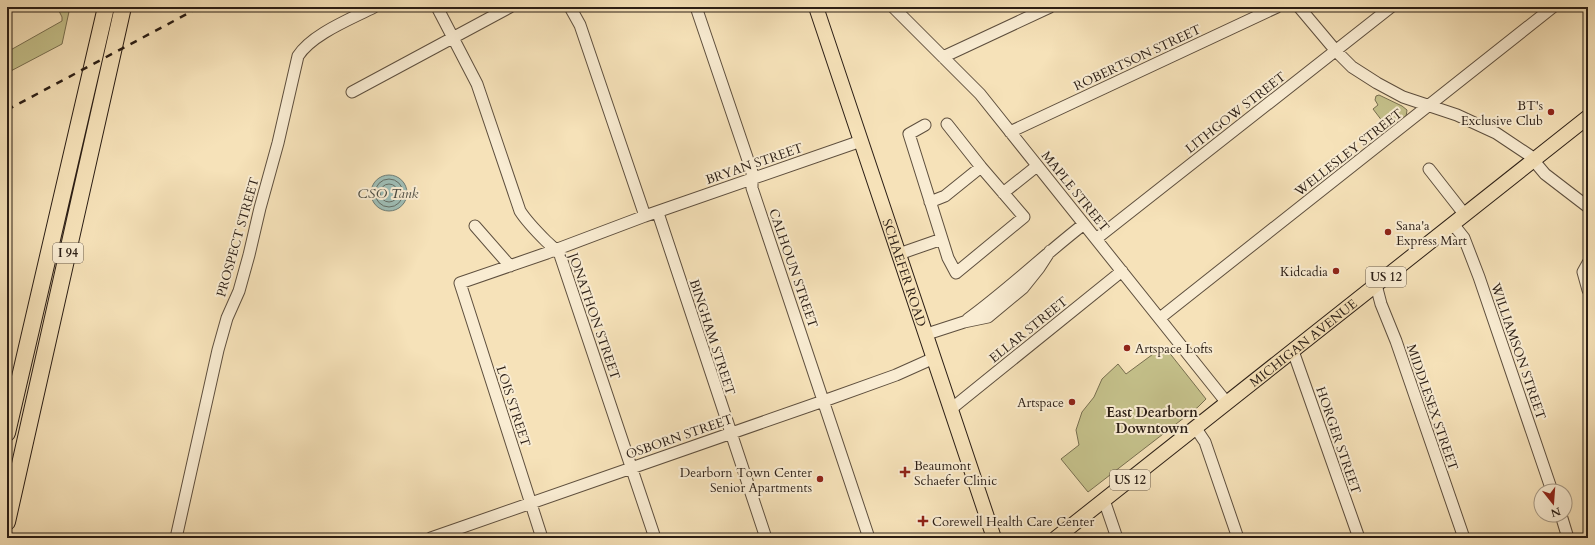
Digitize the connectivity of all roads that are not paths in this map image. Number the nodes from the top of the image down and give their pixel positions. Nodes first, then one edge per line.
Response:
1 (106, 7) edge
2 (123, 7) edge
3 (374, 7) edge
4 (436, 7) edge
5 (510, 7) edge
6 (570, 7) edge
7 (696, 7) edge
8 (816, 7) edge
9 (892, 7) edge
10 (1050, 7) edge
11 (1276, 7) edge
12 (1299, 7) edge
13 (1392, 7) edge
14 (1554, 7) edge
15 (453, 37) junction
16 (1336, 51) junction
17 (943, 57) junction
18 (352, 92) dead end
19 (1429, 106) junction
20 (1588, 118) edge
21 (947, 124) dead end
22 (925, 125) dead end
23 (1010, 132) junction
24 (861, 141) junction
25 (1534, 160) junction
26 (1038, 166) junction
27 (981, 167) junction
28 (1429, 169) dead end
29 (752, 179) junction
30 (1003, 193) junction
31 (930, 202) junction
32 (1588, 207) edge
33 (658, 213) junction
34 (1465, 215) junction
35 (646, 216) junction
36 (1084, 224) junction
37 (1453, 224) junction
38 (475, 226) dead end
39 (942, 239) junction
40 (1096, 239) junction
41 (557, 249) junction
42 (899, 254) junction
43 (1588, 263) edge
44 (510, 266) junction
45 (1122, 271) junction
46 (1376, 285) junction
47 (1588, 290) edge
48 (1160, 318) junction
49 (927, 334) junction
50 (1293, 350) junction
51 (934, 358) junction
52 (824, 400) junction
53 (1228, 402) junction
54 (951, 408) junction
55 (1195, 427) junction
56 (7, 433) edge
57 (730, 433) junction
58 (631, 468) junction
59 (1549, 483) edge
60 (1104, 500) junction
61 (531, 504) junction
62 (7, 522) edge
63 (1563, 523) edge
64 (176, 538) edge
65 (431, 538) edge
66 (542, 538) edge
67 (654, 538) edge
68 (766, 538) edge
69 (869, 538) edge
70 (994, 538) edge
71 (1056, 538) edge
72 (1117, 538) edge
73 (1238, 538) edge
74 (1358, 538) edge
75 (1464, 538) edge
76 (1568, 538) edge

1 - 56 highway, I 94
2 - 62 highway, I 94
3 - 64 street, PROSPECT STREET
4 - 15 street, JONATHON STREET
5 - 15 street
6 - 35 street
7 - 29 street, CALHOUN STREET
8 - 24 main road, SCHAEFER ROAD
9 - 17 street, MAPLE STREET
10 - 17 street
11 - 23 street, ROBERTSON STREET
12 - 16 street
13 - 16 street, LITHGOW STREET
14 - 19 street, WELLESLEY STREET
15 - 18 street
15 - 41 street, JONATHON STREET
16 - 19 street
16 - 40 street, LITHGOW STREET
17 - 23 street, MAPLE STREET
19 - 25 street
19 - 48 street, WELLESLEY STREET
20 - 25 main road, MICHIGAN AVENUE / US 12
21 - 27 street
22 - 31 street
23 - 26 street, MAPLE STREET
24 - 29 street, BRYAN STREET
24 - 42 main road, SCHAEFER ROAD
25 - 32 street
25 - 34 main road, MICHIGAN AVENUE / US 12
26 - 30 street
26 - 36 street, MAPLE STREET
27 - 30 street
27 - 31 street
28 - 34 street
29 - 33 street, BRYAN STREET
29 - 52 street, CALHOUN STREET
30 - 39 street
31 - 39 street
33 - 35 street, BRYAN STREET
33 - 57 street, BINGHAM STREET
34 - 37 main road, MICHIGAN AVENUE / US 12
35 - 41 street
36 - 40 street, MAPLE STREET
36 - 49 street
37 - 46 main road, MICHIGAN AVENUE / US 12
37 - 59 street, WILLIAMSON STREET
38 - 44 street
39 - 42 street
40 - 45 street, MAPLE STREET
41 - 44 street
41 - 58 street, JONATHON STREET
42 - 49 main road, SCHAEFER ROAD
43 - 47 street
44 - 61 street, LOIS STREET
45 - 48 street, MAPLE STREET
45 - 54 street, ELLAR STREET
46 - 50 main road, MICHIGAN AVENUE / US 12
46 - 75 street, MIDDLESEX STREET
48 - 53 street, MAPLE STREET
49 - 51 main road, SCHAEFER ROAD
50 - 53 main road, MICHIGAN AVENUE / US 12
50 - 74 street, HORGER STREET
51 - 52 street, OSBORN STREET
51 - 54 main road, SCHAEFER ROAD
52 - 57 street, OSBORN STREET
52 - 69 street, CALHOUN STREET
53 - 55 main road, MICHIGAN AVENUE / US 12
54 - 70 main road, SCHAEFER ROAD
55 - 60 main road, MICHIGAN AVENUE / US 12
55 - 73 street
57 - 58 street, OSBORN STREET
57 - 68 street, BINGHAM STREET
58 - 61 street, OSBORN STREET
58 - 67 street, JONATHON STREET
60 - 71 main road, MICHIGAN AVENUE / US 12
60 - 72 street
61 - 65 street, OSBORN STREET
61 - 66 street, LOIS STREET
63 - 76 street

